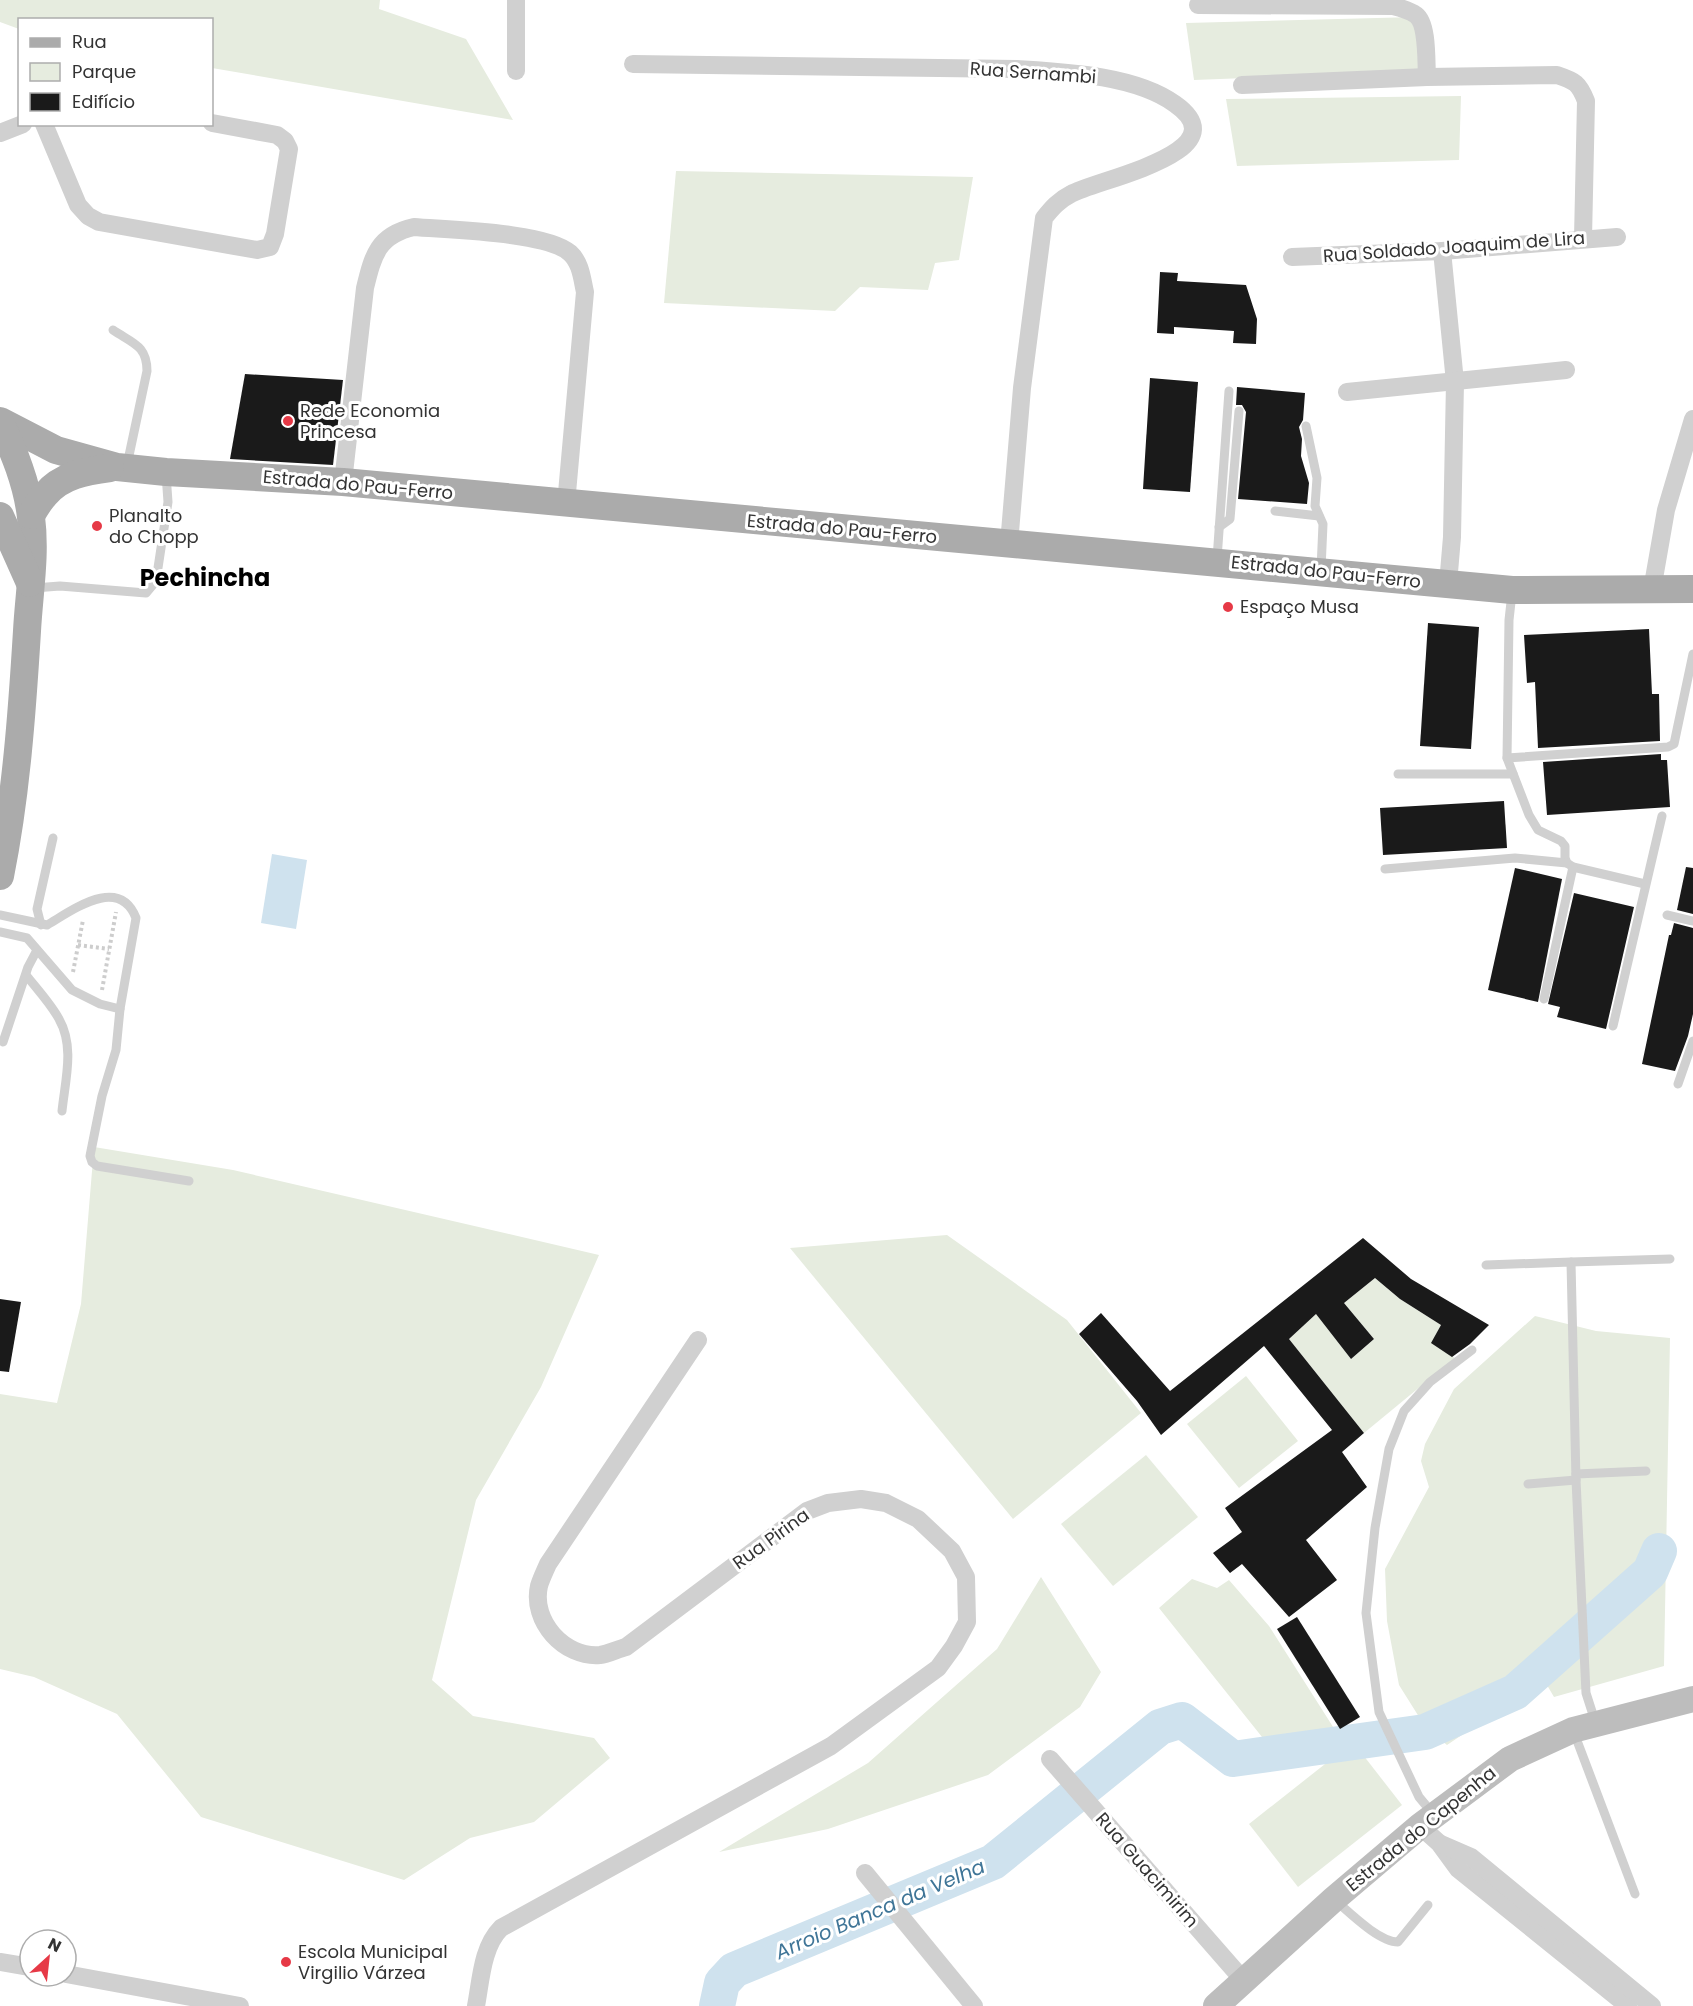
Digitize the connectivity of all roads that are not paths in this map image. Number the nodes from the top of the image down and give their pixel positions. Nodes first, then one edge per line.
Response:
1 (516, 0) edge
2 (1198, 5) dead end
3 (633, 64) dead end
4 (516, 71) dead end
5 (1427, 77) junction
6 (1242, 85) dead end
7 (213, 123) edge
8 (18, 126) edge
9 (45, 126) edge
10 (0, 133) edge
11 (1617, 237) dead end
12 (1583, 238) junction
13 (1442, 251) junction
14 (1292, 257) dead end
15 (113, 330) dead end
16 (1566, 370) dead end
17 (1455, 382) junction
18 (1229, 391) dead end
19 (1347, 392) dead end
20 (1239, 411) dead end
21 (1693, 419) edge
22 (0, 421) edge
23 (1306, 426) dead end
24 (122, 467) junction
25 (166, 472) junction
26 (343, 482) junction
27 (566, 504) junction
28 (1275, 511) dead end
29 (31, 515) junction
30 (0, 516) edge
31 (1318, 516) junction
32 (1219, 527) junction
33 (1009, 544) junction
34 (1217, 561) junction
35 (1321, 571) junction
36 (1448, 584) junction
37 (30, 586) junction
38 (1693, 589) edge
39 (1512, 590) junction
40 (1652, 590) junction
41 (1693, 654) edge
42 (1507, 758) junction
43 (1398, 774) dead end
44 (1513, 774) junction
45 (5, 809) edge
46 (1662, 816) dead end
47 (53, 838) dead end
48 (1570, 865) junction
49 (1385, 869) dead end
50 (0, 876) edge
51 (1645, 884) junction
52 (0, 915) edge
53 (1667, 915) dead end
54 (1693, 921) edge
55 (36, 924) junction
56 (0, 932) edge
57 (27, 939) junction
58 (37, 950) junction
59 (26, 975) junction
60 (1544, 999) dead end
61 (120, 1009) junction
62 (1614, 1026) dead end
63 (1693, 1041) edge
64 (3, 1042) dead end
65 (1678, 1083) dead end
66 (62, 1111) dead end
67 (189, 1181) dead end
68 (1670, 1259) dead end
69 (1571, 1262) junction
70 (1486, 1265) dead end
71 (698, 1340) dead end
72 (1472, 1350) dead end
73 (1646, 1471) dead end
74 (1576, 1477) junction
75 (1528, 1484) dead end
76 (1692, 1703) edge
77 (1584, 1727) junction
78 (1050, 1759) dead end
79 (1427, 1820) junction
80 (865, 1873) dead end
81 (1635, 1894) dead end
82 (1334, 1899) junction
83 (1428, 1905) dead end
84 (1582, 1958) junction
85 (0, 1962) edge
86 (18, 1965) edge
87 (78, 1976) edge
88 (1244, 1981) junction
89 (240, 2006) edge
90 (476, 2006) edge
91 (974, 2006) edge
92 (1216, 2006) edge
93 (1628, 2006) edge
94 (1652, 2006) edge

1 - 4 street
2 - 5 street
3 - 33 street, Rua Sernambi
5 - 6 street
5 - 12 street
7 - 9 street
8 - 10 street
11 - 12 street, Rua Soldado Joaquim de Lira
12 - 13 street, Rua Soldado Joaquim de Lira
13 - 14 street, Rua Soldado Joaquim de Lira
13 - 17 street
15 - 24 lane
16 - 17 street
17 - 19 street
17 - 36 street
18 - 32 lane
20 - 32 lane
21 - 40 street
22 - 24 main road, Estrada do Pau-Ferro
22 - 29 main road
23 - 31 lane
24 - 25 main road, Estrada do Pau-Ferro
24 - 29 main road
25 - 26 main road, Estrada do Pau-Ferro
25 - 37 lane
26 - 27 main road, Estrada do Pau-Ferro
26 - 27 street
27 - 33 main road, Estrada do Pau-Ferro
28 - 31 lane
29 - 37 main road
30 - 37 main road
31 - 35 lane
32 - 34 lane
33 - 34 main road, Estrada do Pau-Ferro
34 - 35 main road, Estrada do Pau-Ferro
35 - 36 main road, Estrada do Pau-Ferro
36 - 39 main road, Estrada do Pau-Ferro
37 - 45 main road
38 - 40 main road, Estrada do Pau-Ferro
39 - 40 main road, Estrada do Pau-Ferro
39 - 42 lane
41 - 42 lane
42 - 44 lane
43 - 44 lane
44 - 48 lane
45 - 50 main road
46 - 51 lane
47 - 55 lane
48 - 49 lane
48 - 51 lane
48 - 60 lane
51 - 62 lane
52 - 55 lane
53 - 54 lane
55 - 57 lane
55 - 61 lane
56 - 57 lane
57 - 58 lane
58 - 59 lane
58 - 61 lane
59 - 64 lane
59 - 66 lane
61 - 67 lane
63 - 65 lane
68 - 69 lane
69 - 70 lane
69 - 74 lane
71 - 90 street, Rua Pirina
72 - 79 lane
73 - 74 lane
74 - 75 lane
74 - 77 lane
76 - 77 street, Estrada do Capenha
77 - 79 street, Estrada do Capenha
77 - 81 lane
78 - 88 street, Rua Guacimirim
79 - 82 street, Estrada do Capenha
79 - 84 street
80 - 91 street
82 - 83 lane
82 - 88 street, Estrada do Capenha
84 - 93 street
84 - 94 street
85 - 86 street
87 - 89 street
88 - 92 street, Estrada do Capenha

